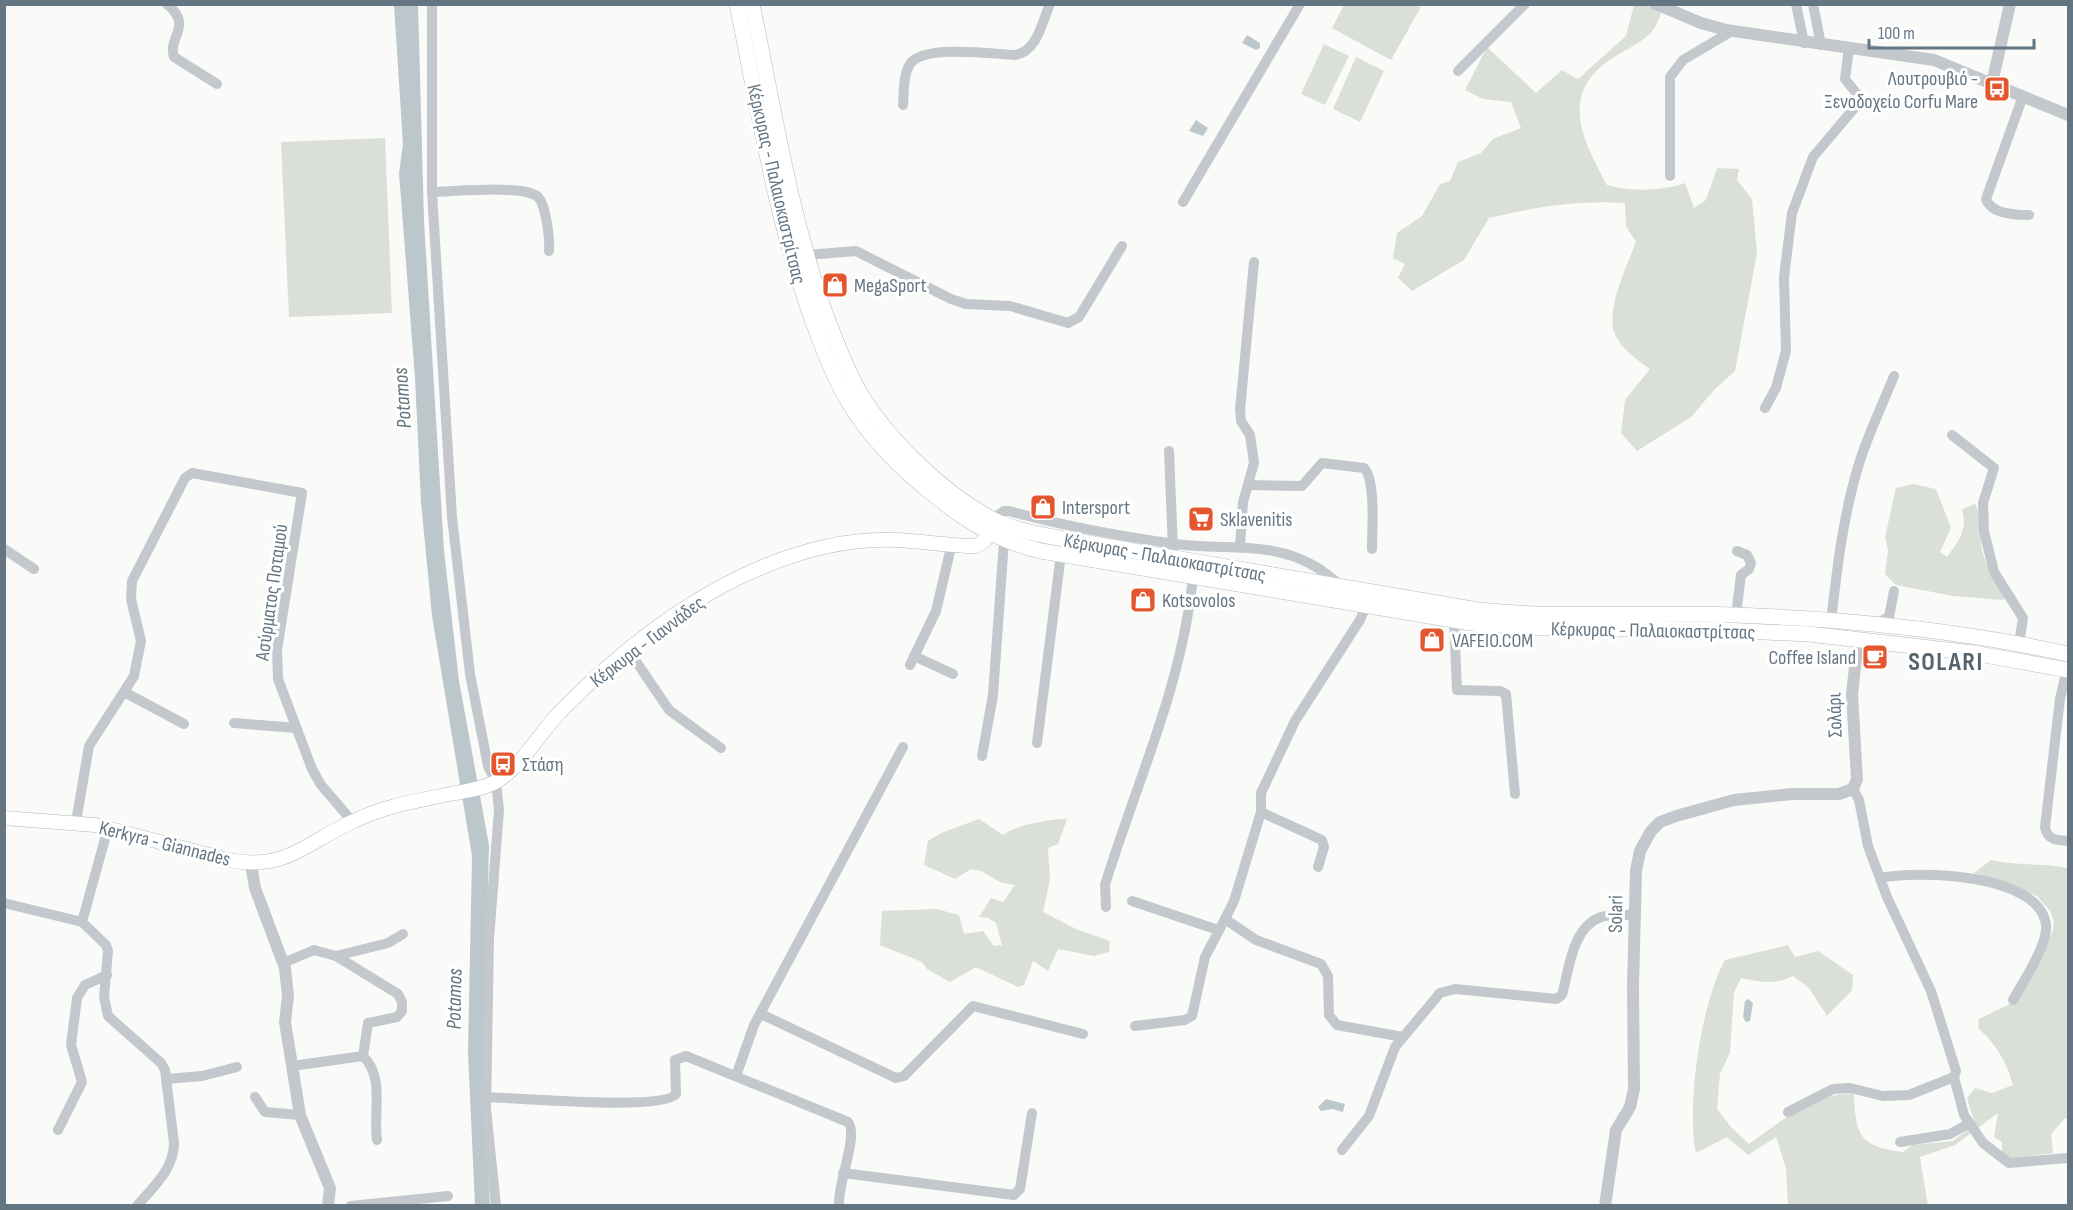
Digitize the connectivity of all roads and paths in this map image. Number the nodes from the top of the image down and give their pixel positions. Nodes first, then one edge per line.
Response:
1 (167, 4) edge
2 (432, 4) edge
3 (736, 4) edge
4 (1050, 4) edge
5 (1300, 4) edge
6 (1525, 4) edge
7 (1656, 4) edge
8 (1796, 4) edge
9 (1813, 4) edge
10 (2010, 4) edge
11 (755, 7) edge
12 (1732, 31) junction
13 (1804, 43) junction
14 (1821, 45) junction
15 (1849, 48) junction
16 (1458, 71) dead end
17 (1992, 83) junction
18 (216, 84) dead end
19 (2023, 96) junction
20 (903, 105) dead end
21 (2068, 116) edge
22 (1670, 176) dead end
23 (432, 192) junction
24 (1183, 201) dead end
25 (2029, 215) dead end
26 (1122, 246) dead end
27 (549, 251) dead end
28 (807, 255) junction
29 (1254, 262) dead end
30 (1894, 376) dead end
31 (1765, 408) dead end
32 (1952, 435) dead end
33 (1169, 451) dead end
34 (1248, 485) junction
35 (989, 525) junction
36 (1064, 540) junction
37 (1004, 541) junction
38 (952, 543) junction
39 (1240, 546) junction
40 (4, 549) edge
41 (1372, 549) dead end
42 (1737, 550) dead end
43 (1173, 551) junction
44 (34, 569) dead end
45 (1193, 577) junction
46 (1342, 588) junction
47 (1894, 591) dead end
48 (1366, 606) junction
49 (1736, 615) junction
50 (1454, 621) junction
51 (1831, 621) junction
52 (1874, 626) junction
53 (1858, 639) junction
54 (2019, 645) junction
55 (629, 651) junction
56 (2068, 665) edge
57 (953, 674) dead end
58 (126, 693) junction
59 (234, 723) dead end
60 (184, 724) dead end
61 (296, 728) junction
62 (1037, 743) dead end
63 (903, 747) dead end
64 (721, 748) dead end
65 (982, 756) dead end
66 (496, 782) junction
67 (1853, 789) junction
68 (455, 793) joint
69 (1515, 794) dead end
70 (1261, 812) junction
71 (4, 818) edge
72 (352, 821) junction
73 (76, 822) junction
74 (108, 828) junction
75 (2068, 841) edge
76 (251, 864) junction
77 (1318, 867) dead end
78 (1880, 878) junction
79 (1132, 901) dead end
80 (4, 903) edge
81 (1106, 907) dead end
82 (1634, 915) junction
83 (1225, 919) junction
84 (82, 922) junction
85 (1218, 930) junction
86 (403, 934) dead end
87 (336, 956) junction
88 (283, 963) junction
89 (107, 975) junction
90 (2013, 1000) dead end
91 (761, 1014) junction
92 (1135, 1026) dead end
93 (1083, 1034) dead end
94 (1403, 1037) junction
95 (363, 1056) junction
96 (292, 1066) junction
97 (237, 1067) dead end
98 (736, 1076) junction
99 (1954, 1077) junction
100 (166, 1079) junction
101 (255, 1097) dead end
102 (486, 1097) junction
103 (1788, 1112) dead end
104 (1032, 1113) dead end
105 (300, 1115) junction
106 (1968, 1124) junction
107 (58, 1130) dead end
108 (377, 1140) dead end
109 (1900, 1142) dead end
110 (1342, 1150) dead end
111 (2068, 1158) edge
112 (843, 1173) junction
113 (448, 1196) dead end
114 (137, 1206) edge
115 (328, 1206) edge
116 (351, 1206) edge
117 (496, 1206) edge
118 (839, 1206) edge
119 (1605, 1206) edge

1 - 18 street
2 - 23 street
3 - 35 main road, Κέρκυρας - Παλαιοκαστρίτσας
4 - 20 street
5 - 24 street
6 - 16 street
7 - 12 street
8 - 13 street
9 - 14 street
10 - 17 street
11 - 28 main road, Κέρκυρας - Παλαιοκαστρίτσας
12 - 13 street
12 - 22 street
13 - 14 street
14 - 15 street
15 - 17 street
15 - 31 street
17 - 19 street
19 - 21 street
19 - 25 street
23 - 27 street
23 - 66 street
26 - 28 street
28 - 35 main road, Κέρκυρας - Παλαιοκαστρίτσας
29 - 34 street
30 - 51 street
32 - 54 street
33 - 43 street
34 - 39 street
34 - 41 street
35 - 36 main road, Κέρκυρας - Παλαιοκαστρίτσας
35 - 37 main road, Κέρκυρας - Παλαιοκαστρίτσας
35 - 38 main road
36 - 37 main road, Κέρκυρας - Παλαιοκαστρίτσας
36 - 43 main road, Κέρκυρας - Παλαιοκαστρίτσας
36 - 45 main road, Κέρκυρας - Παλαιοκαστρίτσας
36 - 62 street
37 - 65 street
38 - 55 main road, Κέρκυρα - Γιαννάδες
38 - 57 street
39 - 43 street
39 - 46 street
40 - 44 street
42 - 49 street
43 - 46 main road, Κέρκυρας - Παλαιοκαστρίτσας
45 - 48 main road, Κέρκυρας - Παλαιοκαστρίτσας
45 - 81 street
46 - 49 main road, Κέρκυρας - Παλαιοκαστρίτσας
47 - 52 street
48 - 50 main road, Κέρκυρας - Παλαιοκαστρίτσας
48 - 70 street
49 - 51 main road, Κέρκυρας - Παλαιοκαστρίτσας
50 - 53 main road, Κέρκυρας - Παλαιοκαστρίτσας
50 - 69 street
51 - 52 main road, Κέρκυρας - Παλαιοκαστρίτσας
52 - 53 main road
52 - 54 main road, Κέρκυρας - Παλαιοκαστρίτσας
53 - 56 main road, Κέρκυρας - Παλαιοκαστρίτσας
53 - 67 street, Σολάρι
54 - 56 main road, Κέρκυρας - Παλαιοκαστρίτσας
55 - 64 street
55 - 66 main road, Κέρκυρα - Γιαννάδες
56 - 75 street
58 - 60 street
58 - 61 street, Ασύρματος Ποταμού
58 - 73 street
59 - 61 street
61 - 72 street, Ασύρματος Ποταμού
63 - 91 street
66 - 68 main road, Κέρκυρα - Γιαννάδες
66 - 102 street
67 - 78 street
67 - 82 street, Solari
68 - 72 main road, Kerkyra - Giannades
70 - 77 street
70 - 83 street
71 - 73 main road, Kerkyra - Giannades
72 - 76 main road, Kerkyra - Giannades
73 - 74 main road, Kerkyra - Giannades
74 - 76 main road, Kerkyra - Giannades
74 - 84 street
76 - 88 street
78 - 90 street
78 - 99 street
79 - 85 street
80 - 84 street
82 - 94 street
82 - 119 street, Solari
83 - 85 street
83 - 94 street
84 - 89 street
85 - 92 street
86 - 87 street
87 - 88 street
87 - 95 street
88 - 96 street
89 - 100 street
89 - 107 street
91 - 93 street
91 - 98 street
94 - 110 street
95 - 96 street
95 - 108 street
96 - 105 street
97 - 100 street
98 - 102 street
98 - 112 street
99 - 103 street
99 - 106 street
100 - 114 street
101 - 105 street
102 - 117 street
104 - 112 street
105 - 115 street
106 - 109 street
106 - 111 street
112 - 118 street
113 - 116 street

